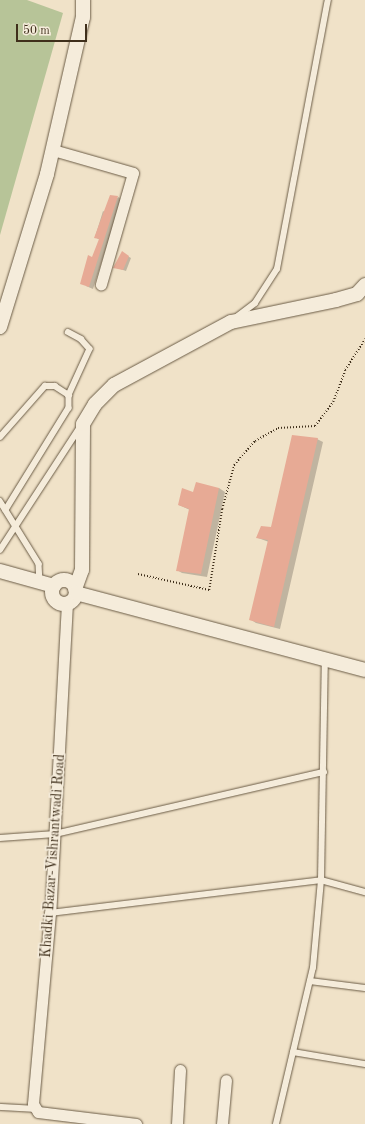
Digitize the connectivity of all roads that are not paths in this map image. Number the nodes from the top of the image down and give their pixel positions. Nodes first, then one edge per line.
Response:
1 (328, 0) edge
2 (80, 1) edge
3 (53, 150) junction
4 (101, 284) dead end
5 (365, 285) edge
6 (231, 322) junction
7 (0, 327) edge
8 (68, 332) dead end
9 (69, 395) junction
10 (83, 424) junction
11 (0, 437) edge
12 (0, 501) edge
13 (6, 510) junction
14 (15, 527) junction
15 (0, 550) edge
16 (0, 571) edge
17 (40, 581) junction
18 (54, 586) junction
19 (73, 595) junction
20 (325, 659) junction
21 (365, 668) edge
22 (324, 772) junction
23 (55, 834) junction
24 (0, 838) edge
25 (322, 880) junction
26 (365, 892) edge
27 (50, 913) junction
28 (310, 981) junction
29 (365, 988) edge
30 (293, 1052) junction
31 (365, 1064) edge
32 (180, 1070) dead end
33 (226, 1080) dead end
34 (0, 1107) edge
35 (34, 1109) junction
36 (111, 1122) edge
37 (136, 1124) edge
38 (177, 1124) edge
39 (222, 1124) edge
40 (276, 1124) edge

1 - 6 lane
2 - 3 street
3 - 4 street
3 - 7 street
5 - 6 street
6 - 10 street
8 - 9 lane
9 - 11 lane
9 - 13 lane
10 - 14 lane
10 - 19 street, Khadki Bazar-Vishrantwadi Road
12 - 13 lane
13 - 14 lane
14 - 15 lane
14 - 17 lane
16 - 17 street
17 - 18 street
18 - 19 street
18 - 19 street
19 - 20 street
19 - 23 street, Khadki Bazar-Vishrantwadi Road
20 - 21 street
20 - 22 lane
22 - 23 lane
22 - 25 lane
23 - 24 lane
23 - 27 street, Khadki Bazar-Vishrantwadi Road
25 - 26 lane
25 - 27 lane
25 - 28 lane
27 - 35 street, Khadki Bazar-Vishrantwadi Road
28 - 29 lane
28 - 30 lane
30 - 31 lane
30 - 40 lane
32 - 38 street
33 - 39 street
34 - 35 lane
35 - 36 street
36 - 37 street

